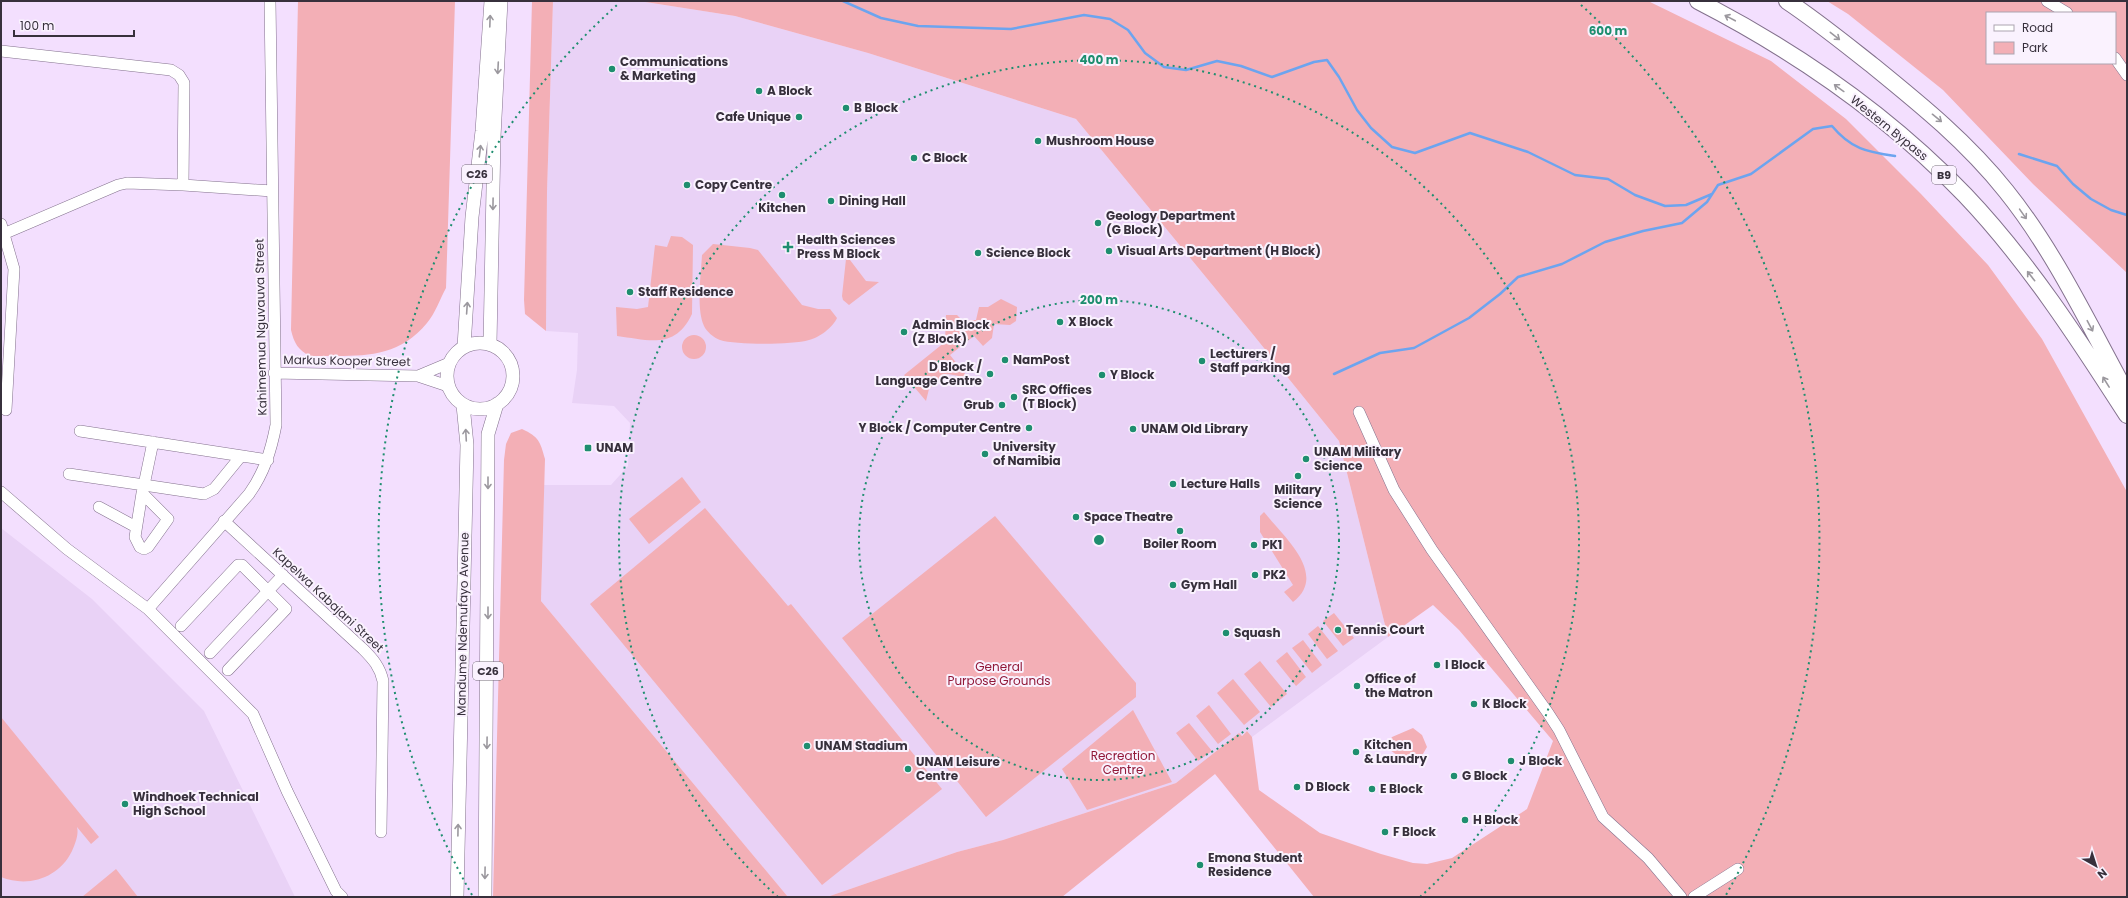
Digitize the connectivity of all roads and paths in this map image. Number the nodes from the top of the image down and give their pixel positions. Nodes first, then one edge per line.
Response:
1 (270, 1) edge
2 (491, 1) edge
3 (501, 1) edge
4 (1698, 1) edge
5 (1787, 1) edge
6 (2047, 1) edge
7 (2066, 12) edge
8 (1, 51) edge
9 (2116, 59) edge
10 (2127, 75) edge
11 (183, 184) junction
12 (272, 191) junction
13 (2, 231) edge
14 (484, 344) junction
15 (464, 347) junction
16 (451, 360) junction
17 (274, 373) junction
18 (418, 376) junction
19 (448, 386) junction
20 (2127, 394) edge
21 (497, 404) junction
22 (463, 405) junction
23 (6, 410) dead end
24 (1359, 412) dead end
25 (2127, 415) edge
26 (80, 431) dead end
27 (153, 442) junction
28 (241, 456) junction
29 (268, 460) junction
30 (69, 474) dead end
31 (143, 489) junction
32 (1, 492) edge
33 (98, 508) dead end
34 (224, 522) junction
35 (136, 528) junction
36 (283, 575) junction
37 (268, 591) junction
38 (148, 609) junction
39 (181, 626) dead end
40 (210, 653) dead end
41 (228, 670) dead end
42 (381, 832) dead end
43 (1738, 869) dead end
44 (342, 897) edge
45 (457, 897) edge
46 (485, 897) edge
47 (1681, 897) edge
48 (1694, 897) edge

1 - 12 street, Kahimemua Nguvauva Street
15 -> 2 main road, C26
3 -> 14 main road, C26
25 -> 4 highway, Western Bypass / B9
5 -> 20 highway
6 - 7 street
8 - 11 street
9 - 10 street
11 - 12 street
11 - 13 street
12 - 17 street, Kahimemua Nguvauva Street
13 - 23 street
14 - 15 main road
14 - 21 main road, Mandume Ndemufayo Avenue / C26
15 - 16 main road
16 - 18 street
16 - 19 main road
17 - 18 street, Markus Kooper Street
17 - 29 street, Kahimemua Nguvauva Street
18 - 19 street
19 - 22 main road
21 - 22 main road
21 -> 46 main road, Mandume Ndemufayo Avenue / C26
45 -> 22 main road, Mandume Ndemufayo Avenue / C26
24 - 47 street
26 - 27 street
27 - 28 street
27 - 31 street
28 - 29 street
28 - 31 street
29 - 34 street, Kahimemua Nguvauva Street
30 - 31 street
31 - 35 street
31 - 35 street
32 - 38 street
33 - 35 street
34 - 36 street, Kapelwa Kabajani Street
34 - 38 street, Kahimemua Nguvauva Street
36 - 37 street
36 - 42 street, Kapelwa Kabajani Street
37 - 39 street
37 - 40 street
37 - 41 street
38 - 44 street
43 - 48 street

